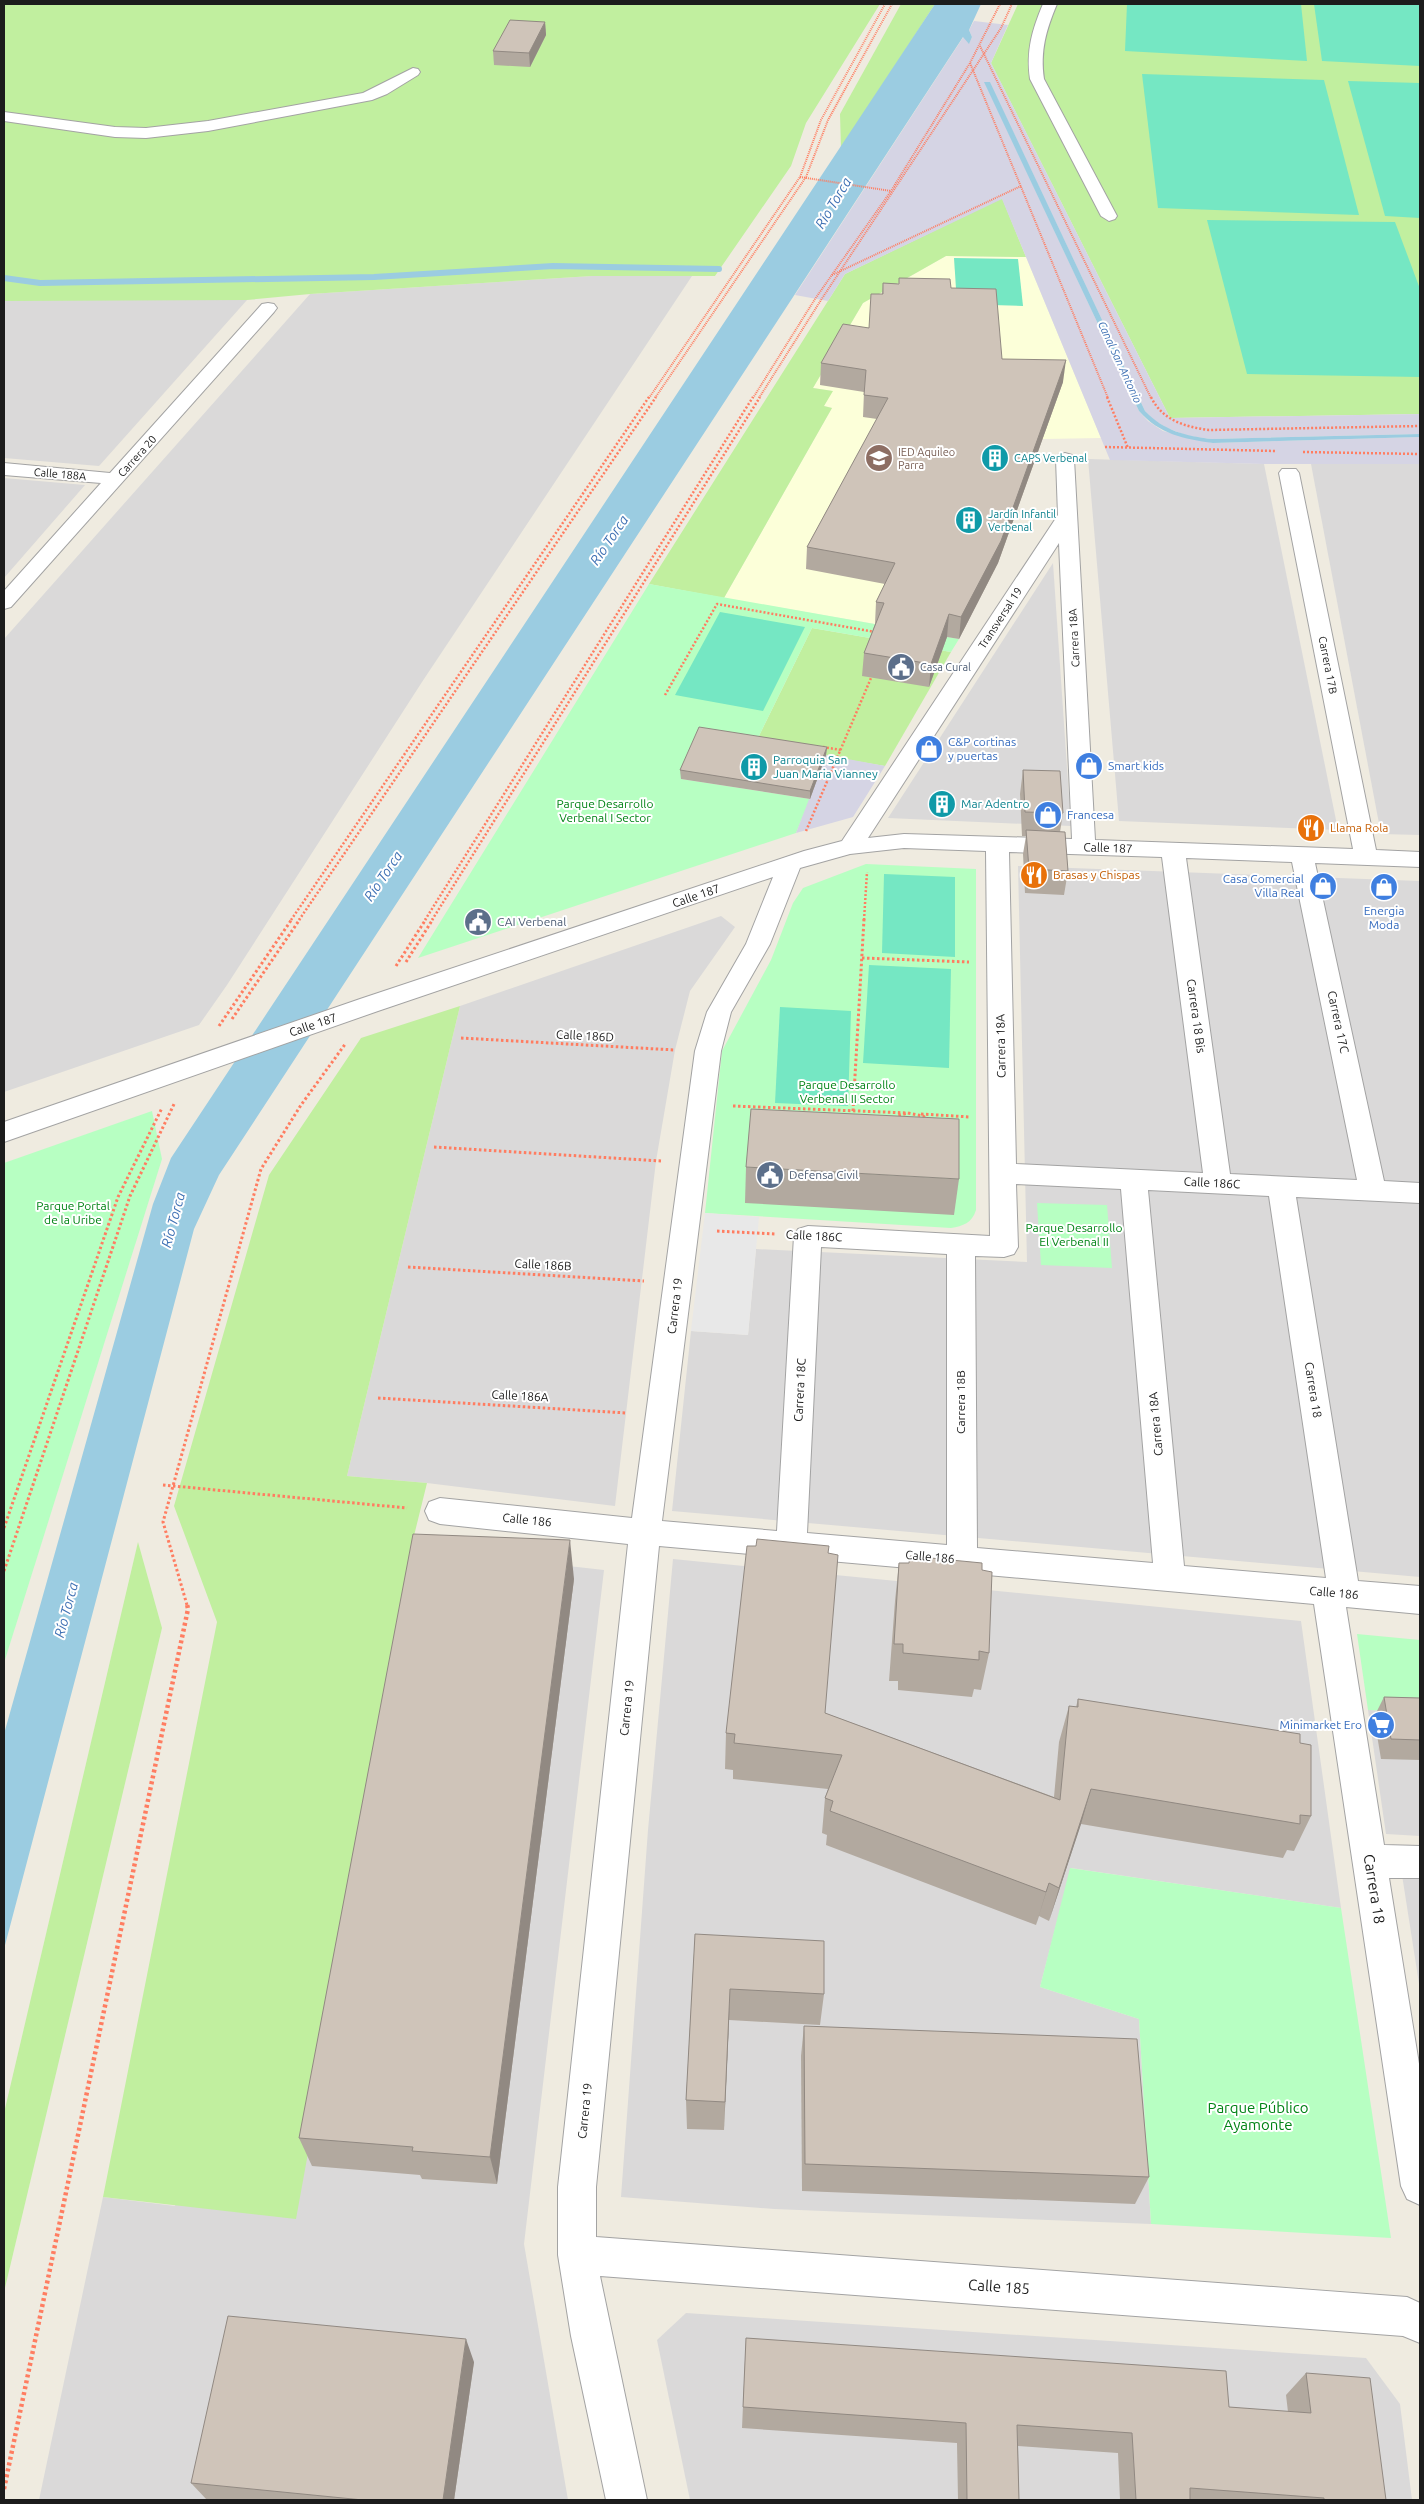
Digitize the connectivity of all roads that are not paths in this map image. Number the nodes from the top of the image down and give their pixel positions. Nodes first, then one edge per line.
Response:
1 (1050, 4) edge
2 (412, 72) dead end
3 (4, 117) edge
4 (1109, 216) dead end
5 (268, 308) dead end
6 (1064, 460) dead end
7 (4, 468) edge
8 (1290, 473) dead end
9 (117, 479) junction
10 (1068, 515) junction
11 (4, 603) edge
12 (997, 844) junction
13 (850, 847) junction
14 (1084, 847) junction
15 (1173, 850) junction
16 (1302, 854) junction
17 (1366, 857) junction
18 (1420, 859) edge
19 (790, 864) junction
20 (715, 890) junction
21 (765, 927) junction
22 (4, 1132) edge
23 (1003, 1173) junction
24 (1134, 1179) junction
25 (1218, 1183) junction
26 (1282, 1186) junction
27 (1373, 1191) junction
28 (1420, 1193) edge
29 (808, 1236) joint
30 (961, 1245) junction
31 (1004, 1247) joint
32 (440, 1511) road end
33 (645, 1532) junction
34 (791, 1545) junction
35 (962, 1560) junction
36 (1170, 1578) junction
37 (1336, 1593) junction
38 (1420, 1600) edge
39 (1370, 1861) junction
40 (1420, 1862) edge
41 (1411, 2063) edge
42 (1420, 2186) edge
43 (577, 2255) junction
44 (1420, 2324) edge
45 (626, 2500) edge

1 - 4 street
2 - 3 street
5 - 9 street, Carrera 20
6 - 10 street, Carrera 18A
7 - 9 street, Calle 188A
8 - 17 street, Carrera 17B
9 - 11 street, Carrera 20
10 - 13 street, Transversal 19
10 - 14 street, Carrera 18A
12 - 13 street, Calle 187
12 - 14 street, Calle 187
12 - 23 street, Carrera 18A
13 - 19 street, Calle 187
14 - 15 street, Calle 187
15 - 16 street, Calle 187
15 - 25 street, Carrera 18 Bis
16 - 17 street, Calle 187
16 - 27 street, Carrera 17C
17 - 18 street, Calle 187
19 - 20 street, Calle 187
19 - 21 street, Carrera 19
20 - 21 street
20 - 22 street, Calle 187
21 - 33 street, Carrera 19
23 - 24 street, Calle 186C
23 - 31 street, Carrera 18A
24 - 25 street, Calle 186C
24 - 36 street, Carrera 18A
25 - 26 street, Calle 186C
26 - 27 street, Calle 186C
26 - 37 street, Carrera 18
27 - 28 street, Calle 186C
29 - 30 street, Calle 186C
29 - 34 street, Carrera 18C
30 - 31 street, Calle 186C
30 - 35 street, Carrera 18B
32 - 33 street, Calle 186
33 - 34 street, Calle 186
33 - 43 street, Carrera 19
34 - 35 street, Calle 186
35 - 36 street, Calle 186
36 - 37 street, Calle 186
37 - 38 street, Calle 186
37 - 39 street, Carrera 18
39 - 40 street
39 - 41 street, Carrera 18
41 - 42 street, Carrera 18
43 - 44 street, Calle 185
43 - 45 street, Carrera 19

